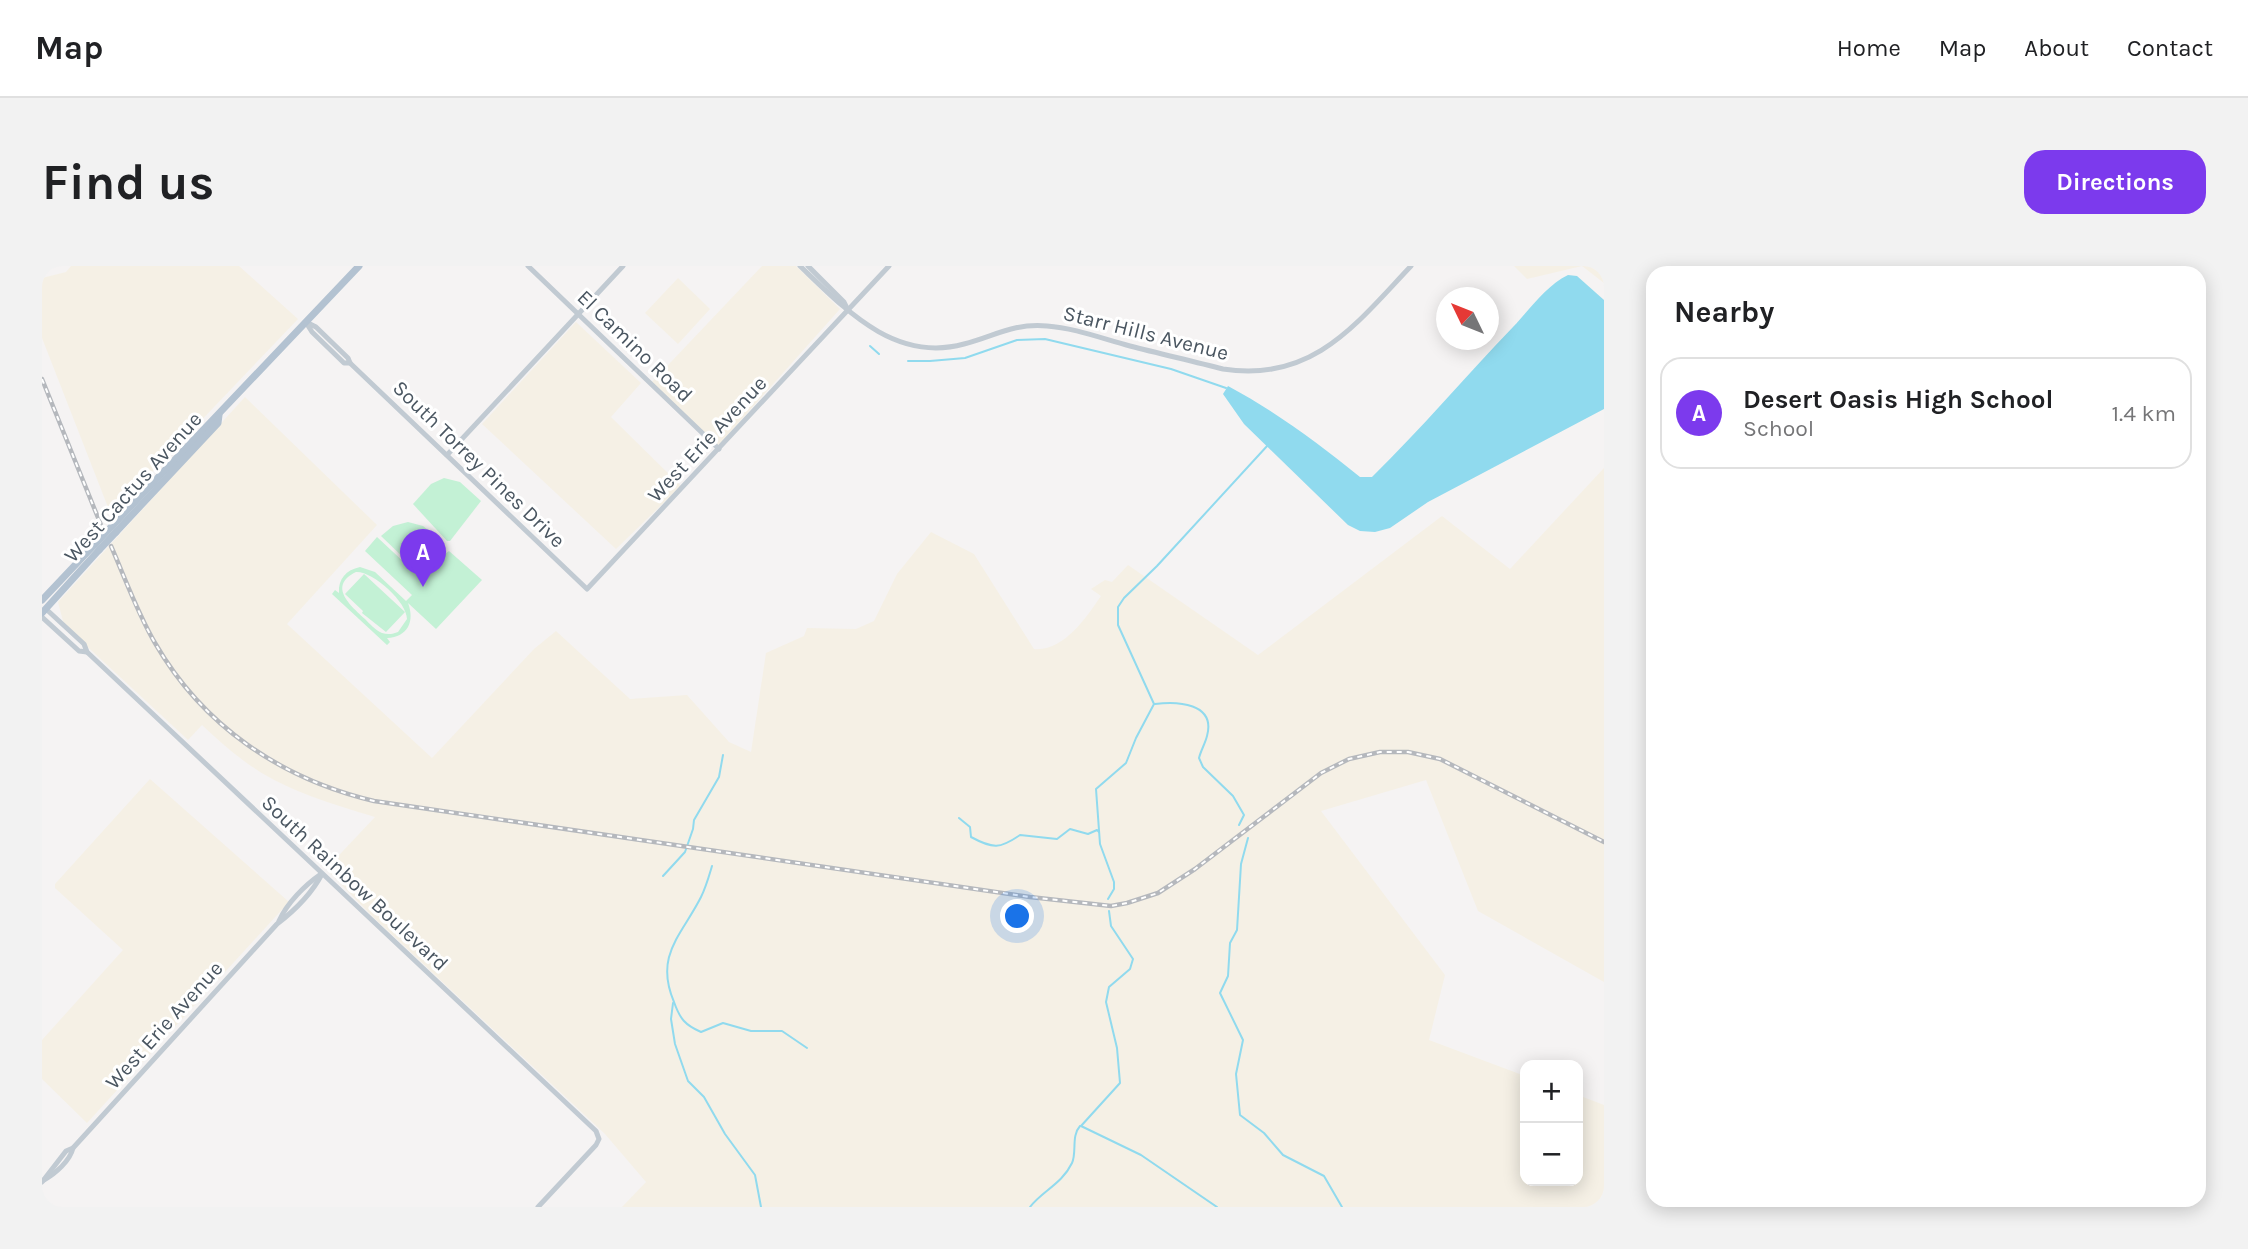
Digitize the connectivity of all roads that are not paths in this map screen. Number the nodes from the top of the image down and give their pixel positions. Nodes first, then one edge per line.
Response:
1 (359, 266) edge
2 (528, 266) edge
3 (624, 266) edge
4 (800, 266) edge
5 (808, 266) edge
6 (889, 266) edge
7 (1411, 266) edge
8 (848, 310) junction
9 (579, 314) junction
10 (306, 322) junction
11 (719, 449) junction
12 (447, 455) junction
13 (98, 546) junction
14 (587, 589) joint
15 (42, 600) edge
16 (43, 613) edge
17 (321, 874) junction
18 (43, 1181) edge
19 (538, 1207) edge

1 - 10 main road, West Cactus Avenue
2 - 9 street, El Camino Road
3 - 9 street
4 - 8 street
5 - 8 street
6 - 8 street, West Erie Avenue
7 - 8 street, Starr Hills Avenue
8 - 11 street, West Erie Avenue
9 - 11 street, El Camino Road
9 - 12 street
10 - 12 street, South Torrey Pines Drive
10 - 13 main road, West Cactus Avenue, bridge
11 - 14 street, West Erie Avenue
12 - 14 street, South Torrey Pines Drive
13 - 15 main road, West Cactus Avenue
13 - 16 main road, West Cactus Avenue
16 - 17 street, South Rainbow Boulevard
17 - 18 street, West Erie Avenue
17 - 19 street, South Rainbow Boulevard

